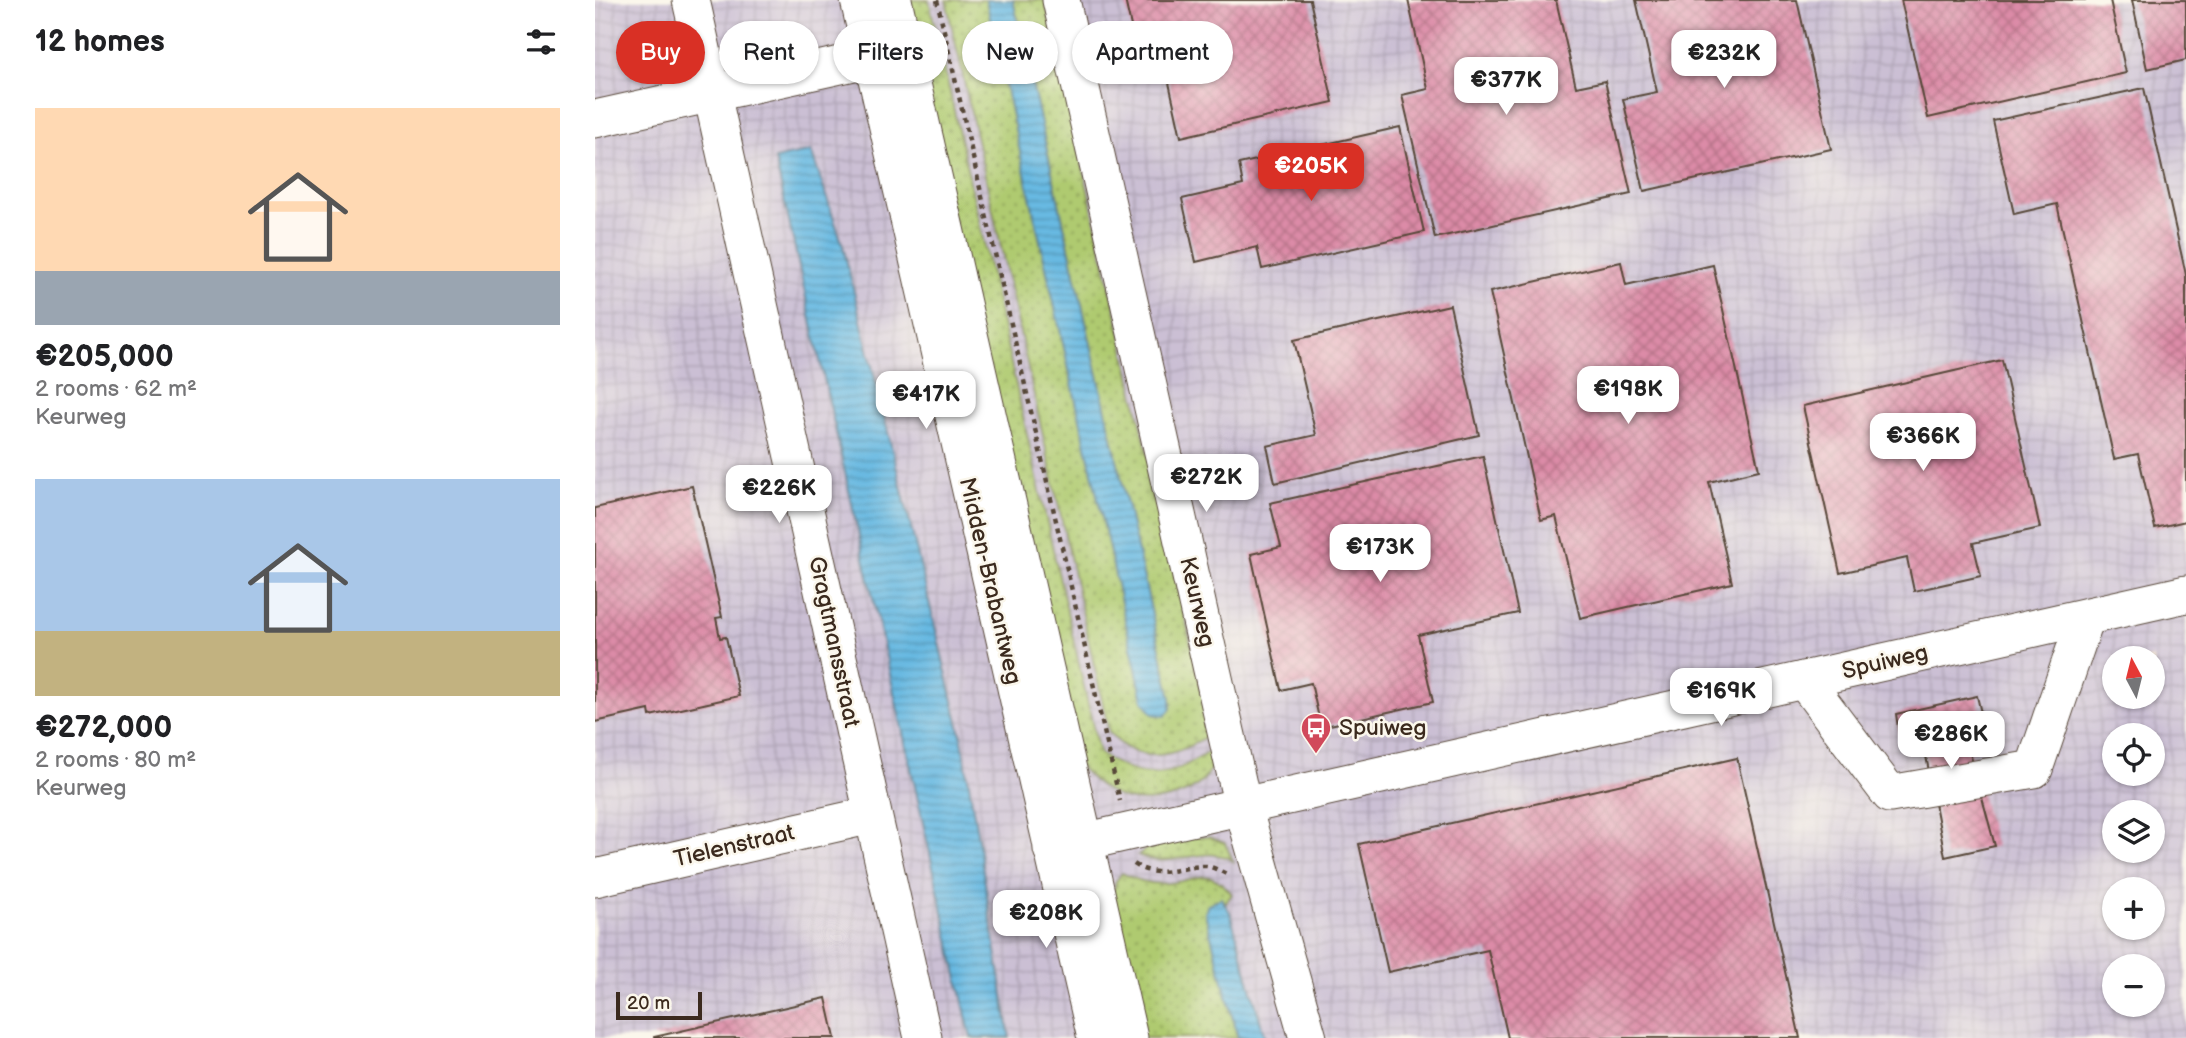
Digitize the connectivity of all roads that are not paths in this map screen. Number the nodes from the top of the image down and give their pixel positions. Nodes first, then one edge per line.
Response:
1 (691, 0) edge
2 (859, 0) edge
3 (893, 0) edge
4 (1061, 0) edge
5 (870, 21) edge
6 (891, 21) edge
7 (833, 66) edge
8 (895, 84) edge
9 (713, 92) junction
10 (595, 119) edge
11 (2186, 594) edge
12 (2086, 617) junction
13 (1804, 680) junction
14 (1243, 807) junction
15 (872, 815) junction
16 (1068, 845) junction
17 (595, 878) edge
18 (923, 1038) edge
19 (1096, 1038) edge
20 (1129, 1038) edge
21 (1308, 1038) edge

1 - 9 street, Gragtmansstraat
2 - 5 street, Midden-Brabantweg
3 - 6 street, Midden-Brabantweg
4 - 14 street, Keurweg
7 - 9 street
8 - 16 street, Midden-Brabantweg
9 - 10 street
9 - 15 street, Gragtmansstraat
11 - 12 street, Spuiweg
12 - 13 street, Spuiweg
12 - 13 street
13 - 14 street, Spuiweg
14 - 16 street, Spuiweg
14 - 21 street, Keurweg
15 - 17 street, Tielenstraat
15 - 18 street, Gragtmansstraat
16 - 19 street, Midden-Brabantweg
16 - 20 street, Midden-Brabantweg

